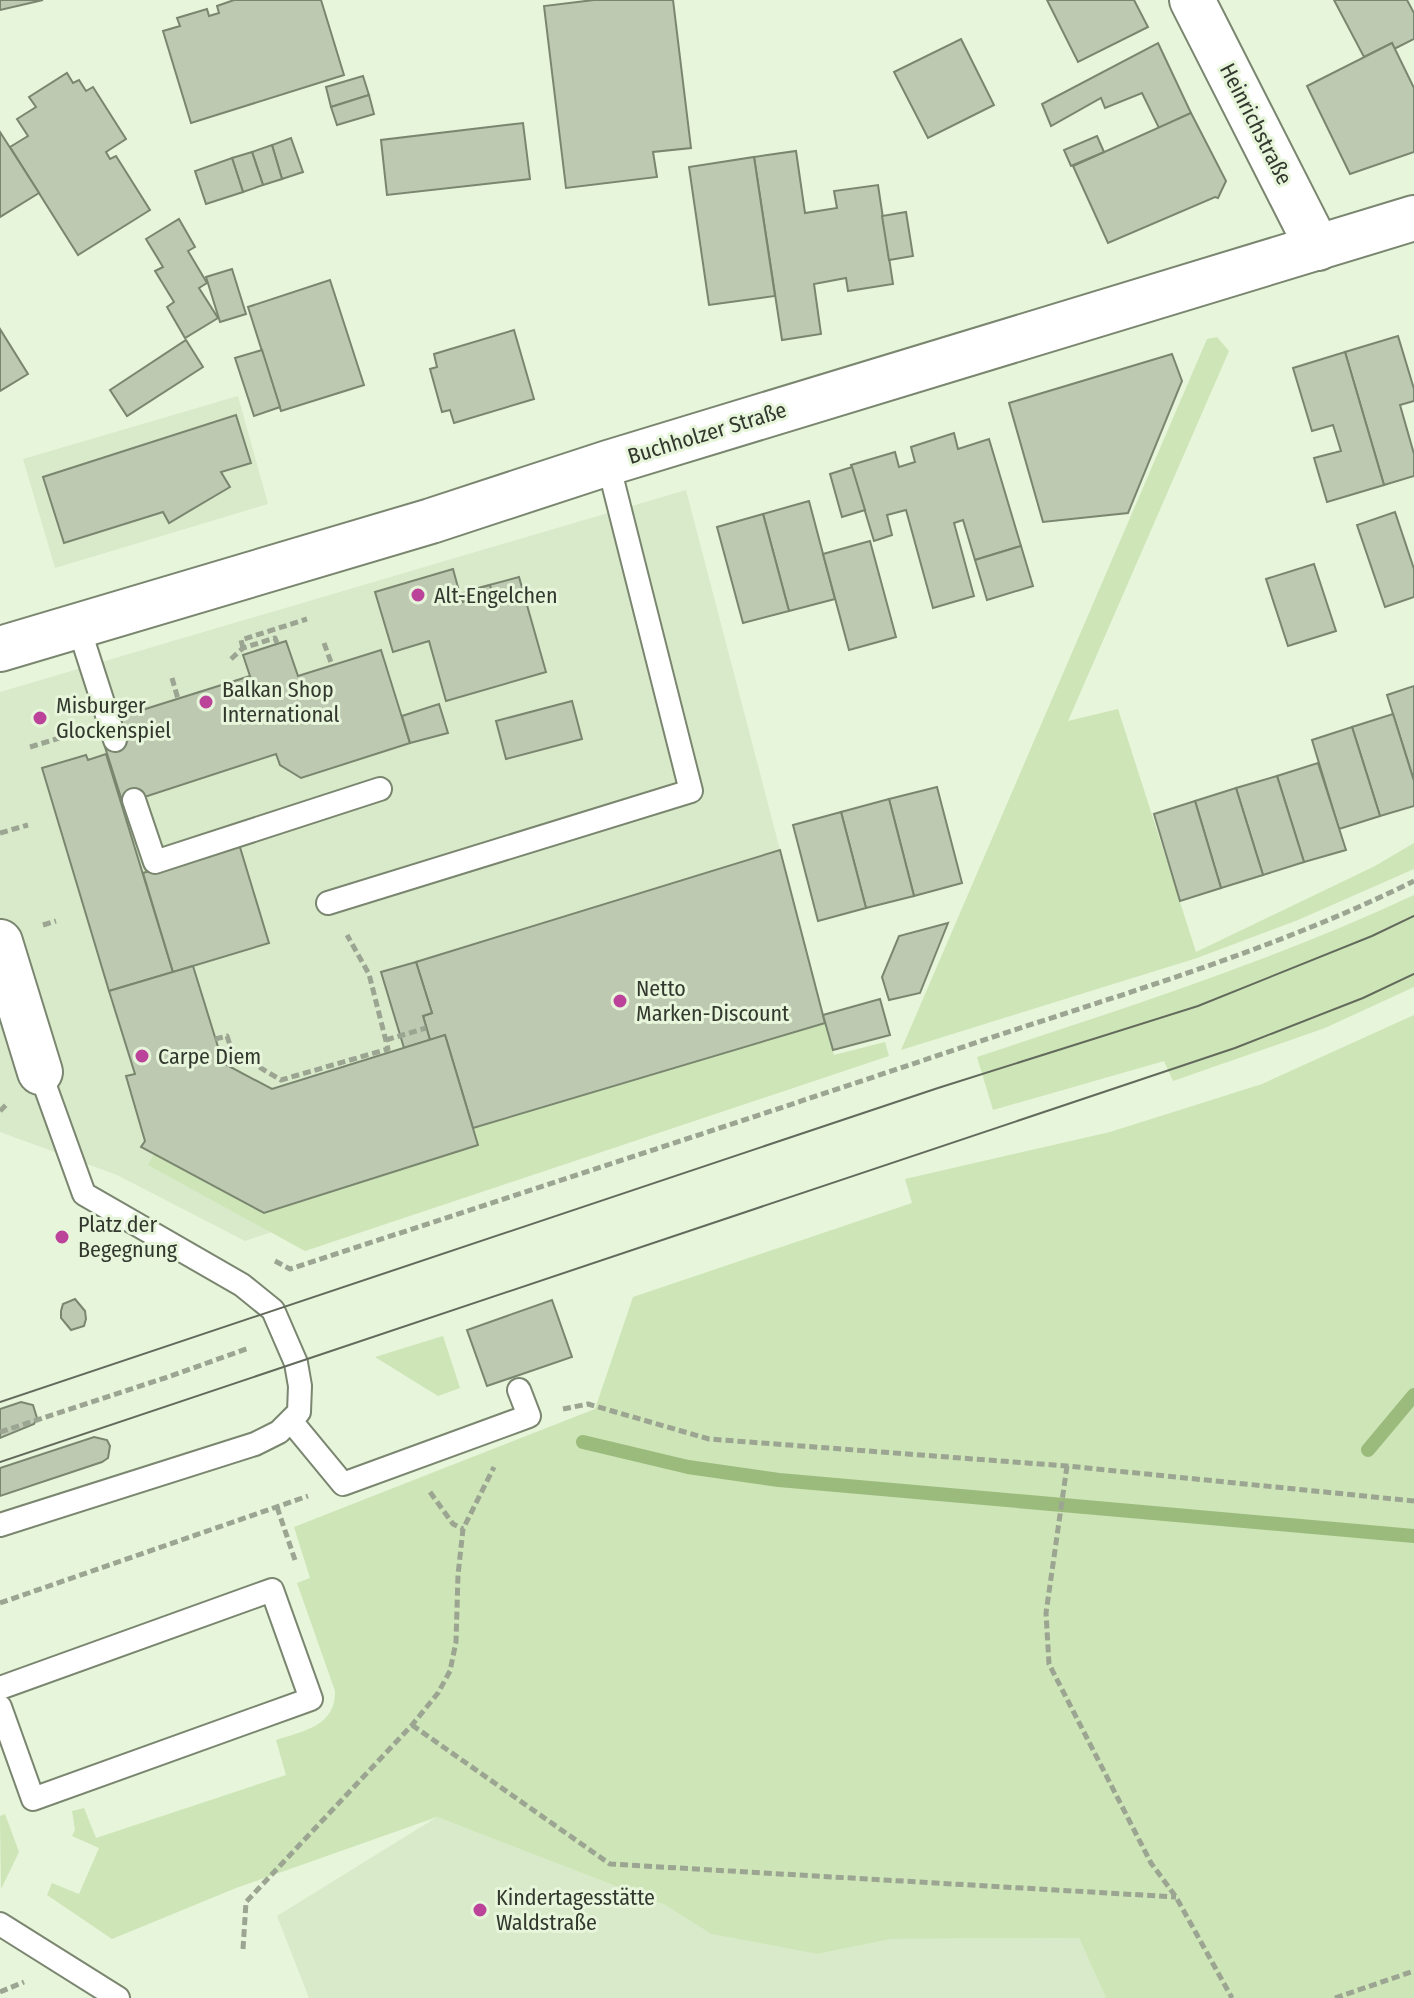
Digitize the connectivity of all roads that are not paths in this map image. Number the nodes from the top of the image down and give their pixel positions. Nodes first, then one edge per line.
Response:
1 (1192, 0) edge
2 (1414, 218) edge
3 (1318, 248) junction
4 (608, 463) junction
5 (78, 625) junction
6 (0, 649) edge
7 (115, 740) dead end
8 (380, 789) dead end
9 (134, 800) dead end
10 (328, 903) road end
11 (0, 942) edge
12 (40, 1072) joint
13 (519, 1390) dead end
14 (291, 1421) junction
15 (0, 1525) edge
16 (0, 1688) edge
17 (0, 1707) edge
18 (0, 1924) edge
19 (118, 1998) edge

1 - 3 main road, Heinrichstraße
2 - 3 main road, Buchholzer Straße
3 - 4 main road, Buchholzer Straße
4 - 5 main road, Buchholzer Straße
4 - 10 lane
5 - 6 main road, Buchholzer Straße
5 - 7 lane
8 - 9 lane
11 - 12 main road
12 - 14 lane
13 - 14 lane
14 - 15 lane
16 - 17 lane
18 - 19 lane

